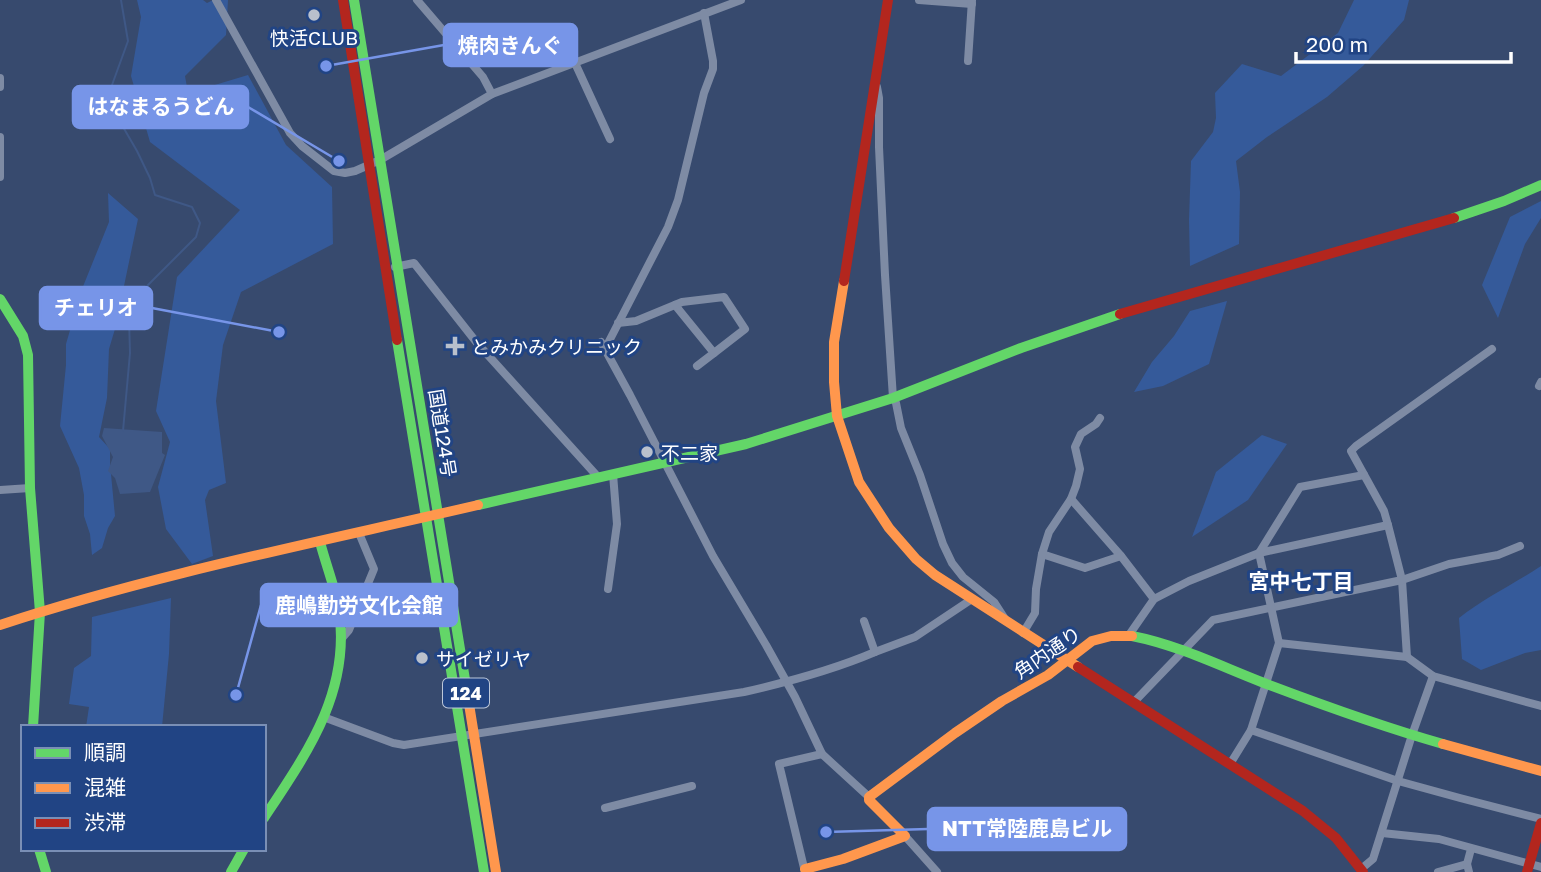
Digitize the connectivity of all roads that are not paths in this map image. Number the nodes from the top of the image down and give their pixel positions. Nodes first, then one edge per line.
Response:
1 (216, 0) edge
2 (343, 0) edge
3 (354, 0) edge
4 (417, 0) edge
5 (741, 0) edge
6 (888, 0) edge
7 (919, 0) edge
8 (972, 2) edge
9 (704, 13) junction
10 (968, 61) dead end
11 (575, 63) junction
12 (0, 78) edge
13 (876, 81) junction
14 (0, 87) edge
15 (492, 94) junction
16 (0, 137) edge
17 (610, 139) dead end
18 (380, 160) junction
19 (369, 166) junction
20 (0, 177) edge
21 (1541, 185) edge
22 (398, 267) junction
23 (385, 269) junction
24 (0, 299) edge
25 (675, 305) junction
26 (618, 323) junction
27 (1492, 349) dead end
28 (714, 353) junction
29 (697, 366) dead end
30 (893, 398) junction
31 (837, 416) junction
32 (1100, 418) dead end
33 (665, 462) junction
34 (613, 474) junction
35 (1364, 475) junction
36 (598, 477) junction
37 (30, 488) junction
38 (0, 490) edge
39 (1071, 499) junction
40 (438, 514) junction
41 (425, 517) junction
42 (1388, 525) junction
43 (359, 533) junction
44 (320, 542) junction
45 (1520, 546) dead end
46 (1259, 553) junction
47 (1042, 554) junction
48 (1121, 556) junction
49 (1402, 580) junction
50 (608, 589) dead end
51 (972, 599) junction
52 (1154, 599) junction
53 (1270, 607) junction
54 (40, 612) junction
55 (864, 621) dead end
56 (1008, 624) junction
57 (0, 625) edge
58 (1023, 633) junction
59 (1129, 635) junction
60 (341, 639) junction
61 (1279, 643) junction
62 (875, 652) junction
63 (1184, 652) junction
64 (1407, 657) junction
65 (1067, 660) junction
66 (1433, 676) junction
67 (787, 682) junction
68 (1266, 684) junction
69 (1134, 702) junction
70 (1541, 706) edge
71 (326, 718) junction
72 (33, 725) edge
73 (1251, 730) junction
74 (468, 735) junction
75 (1412, 735) junction
76 (822, 754) junction
77 (1230, 764) junction
78 (1541, 771) edge
79 (1398, 781) junction
80 (692, 786) dead end
81 (869, 797) junction
82 (605, 808) dead end
83 (266, 815) edge
84 (1541, 821) edge
85 (1382, 833) junction
86 (905, 836) junction
87 (1471, 849) junction
88 (40, 851) edge
89 (243, 851) edge
90 (1541, 867) edge
91 (1468, 868) edge
92 (1528, 868) edge
93 (1362, 870) edge
94 (802, 871) edge
95 (46, 872) edge
96 (231, 872) edge
97 (484, 872) edge
98 (496, 872) edge
99 (937, 872) edge
100 (1438, 872) edge

1 - 19 street
2 - 19 main road, 国道124号 / 124
3 - 18 main road, 国道124号 / 124
4 - 15 street
5 - 9 street
6 - 13 main road
7 - 8 street
8 - 10 street
9 - 11 street
9 - 26 street
11 - 15 street
11 - 17 street
12 - 14 street
13 - 30 street
13 - 31 main road
15 - 18 street
16 - 20 street
18 - 19 street
18 - 22 main road, 国道124号 / 124
19 - 23 main road, 国道124号 / 124
21 - 30 main road
22 - 23 street
22 - 36 street
22 - 40 main road, 国道124号 / 124
23 - 41 main road, 国道124号 / 124
24 - 37 main road
25 - 26 street
25 - 28 street
25 - 28 street
26 - 33 street
27 - 35 street
28 - 29 street
30 - 31 main road
30 - 56 street
31 - 33 main road
31 - 51 main road
32 - 39 street
33 - 34 main road
33 - 67 street
34 - 36 main road
34 - 50 street
35 - 42 street
35 - 46 street
36 - 40 main road
37 - 38 street
37 - 54 main road
39 - 47 street
39 - 48 street
40 - 41 main road
40 - 74 main road, 国道124号 / 124
41 - 43 main road
41 - 74 main road, 国道124号 / 124
42 - 46 street
42 - 49 street
43 - 44 main road
43 - 60 street
44 - 54 main road
44 - 60 main road
45 - 49 street
46 - 52 street
46 - 53 street
47 - 48 street
47 - 58 street
48 - 52 street
49 - 53 street
49 - 64 street
51 - 56 main road
51 - 62 street
52 - 59 street
53 - 61 street
53 - 63 street
54 - 57 main road
54 - 72 main road
55 - 62 street
56 - 58 main road
58 - 65 main road
59 - 63 main road, 角内通り
59 - 65 main road, 角内通り
60 - 71 main road
61 - 64 street
61 - 68 street
62 - 67 street
63 - 68 main road, 角内通り
63 - 69 street
64 - 66 street
65 - 69 main road
65 - 81 main road, 角内通り
66 - 70 street
66 - 75 street
67 - 74 street
67 - 76 street
68 - 73 street
68 - 75 main road, 角内通り
69 - 77 main road
71 - 74 street
71 - 83 main road
73 - 77 street
73 - 79 street
74 - 97 main road, 国道124号 / 124
74 - 98 main road, 国道124号 / 124
75 - 78 main road, 角内通り
75 - 79 street
76 - 81 street
76 - 94 street
77 - 93 main road
79 - 84 street
79 - 85 street
80 - 82 street
81 - 86 main road
84 - 92 main road
85 - 87 street
85 - 93 street
86 - 94 main road
86 - 99 street
87 - 91 street
87 - 92 street
88 - 95 main road
89 - 96 main road
90 - 92 street
91 - 100 street

